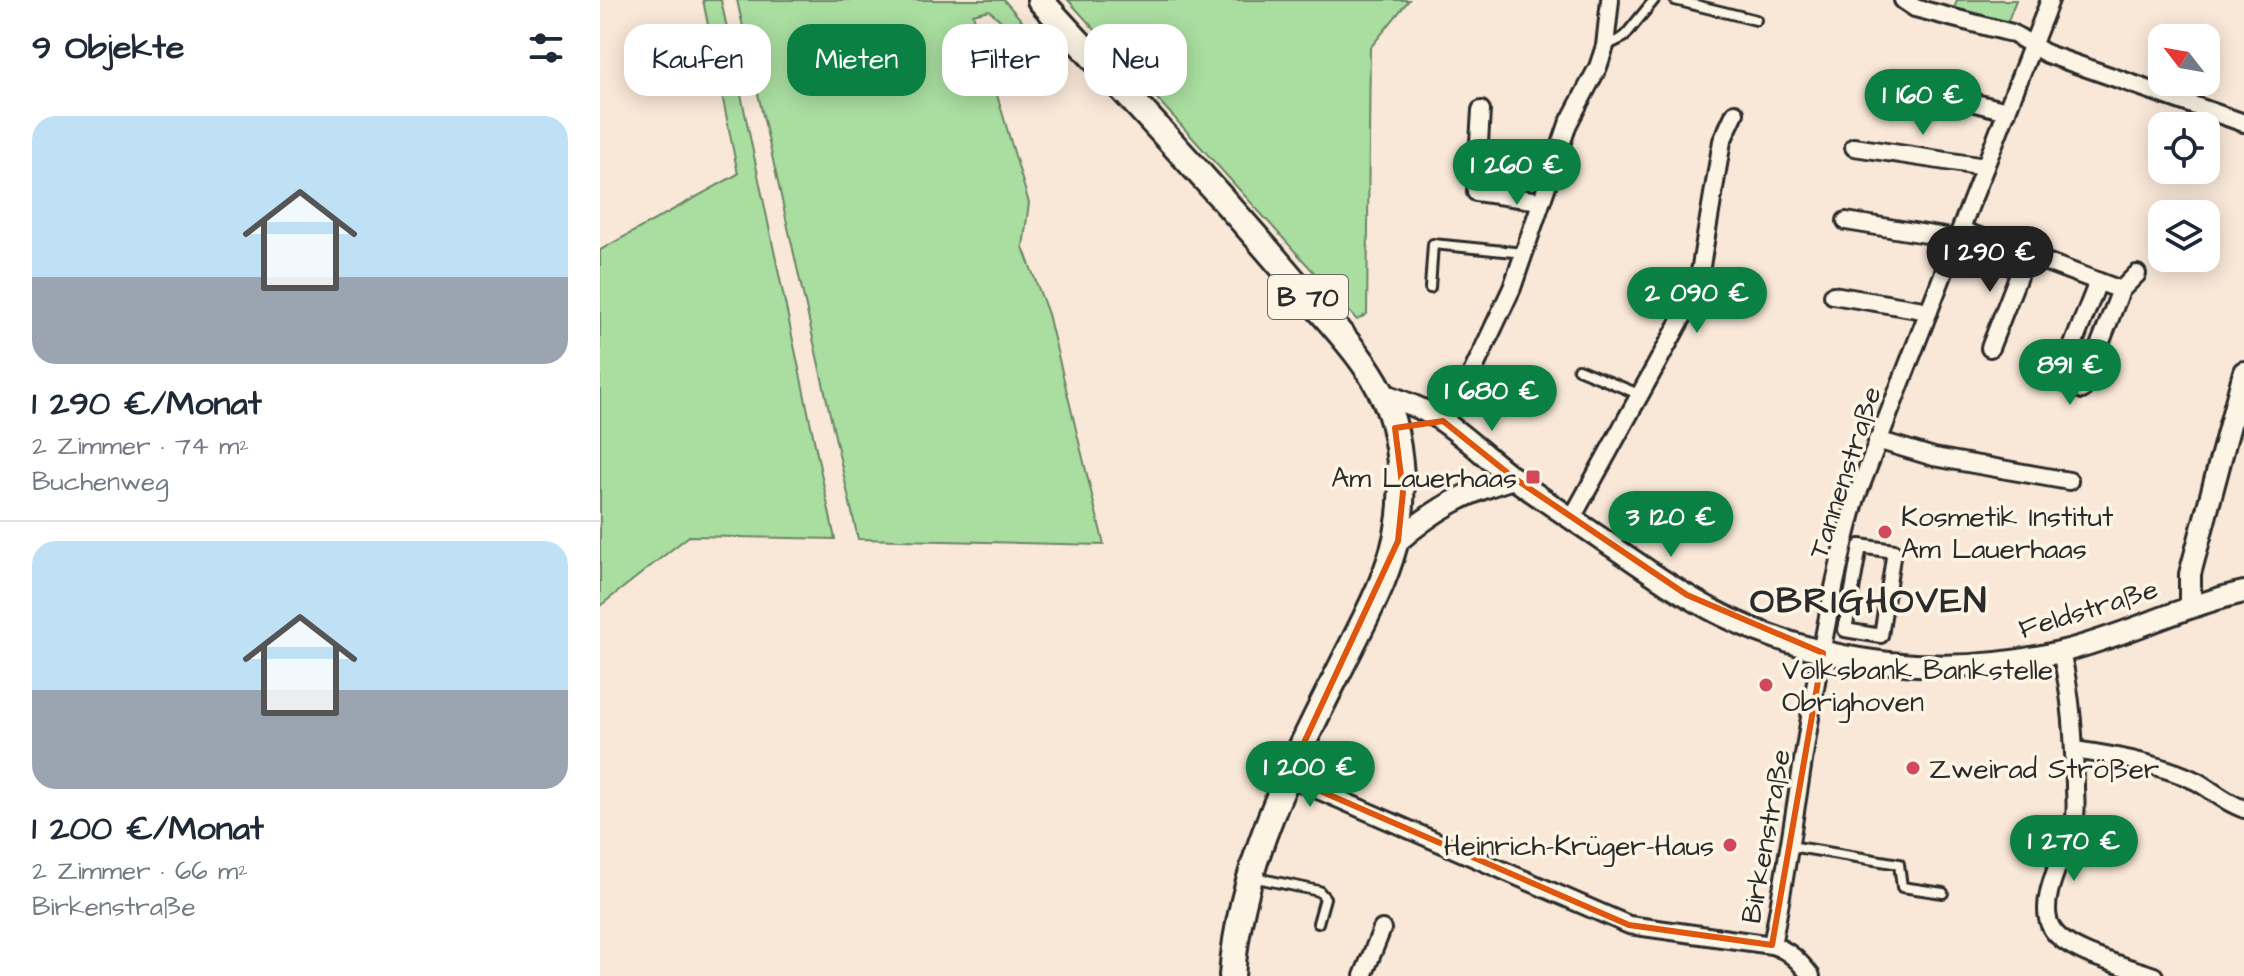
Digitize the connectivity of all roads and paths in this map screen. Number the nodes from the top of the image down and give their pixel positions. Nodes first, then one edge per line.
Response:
1 (1040, 0) edge
2 (1610, 0) edge
3 (1654, 0) edge
4 (1675, 0) edge
5 (1903, 0) edge
6 (2050, 0) edge
7 (1756, 20) dead end
8 (1605, 46) junction
9 (2032, 46) junction
10 (1911, 87) dead end
11 (1481, 110) dead end
12 (2007, 111) junction
13 (1735, 113) dead end
14 (2244, 123) edge
15 (1854, 147) dead end
16 (1985, 167) junction
17 (1540, 201) junction
18 (1846, 221) dead end
19 (1959, 235) junction
20 (1524, 253) junction
21 (2026, 256) junction
22 (2137, 274) dead end
23 (2098, 282) junction
24 (1430, 288) dead end
25 (2121, 290) junction
26 (1833, 295) dead end
27 (1929, 311) junction
28 (1990, 348) dead end
29 (1578, 369) dead end
30 (2244, 372) edge
31 (1381, 393) junction
32 (1642, 395) junction
33 (1443, 421) junction
34 (1395, 428) junction
35 (1877, 440) junction
36 (1514, 478) junction
37 (2069, 481) dead end
38 (1572, 518) junction
39 (1398, 541) junction
40 (2244, 592) edge
41 (2190, 606) junction
42 (1845, 630) joint
43 (2061, 652) junction
44 (1823, 653) junction
45 (2074, 750) junction
46 (1288, 777) junction
47 (2244, 809) edge
48 (1790, 846) junction
49 (1251, 877) junction
50 (1943, 893) dead end
51 (1318, 923) dead end
52 (1382, 929) dead end
53 (1772, 945) junction
54 (1232, 976) edge
55 (1363, 976) edge
56 (1811, 976) edge
57 (2154, 976) edge

1 - 31 main road, B 70
2 - 8 street
3 - 8 lane
4 - 7 lane
5 - 9 street
6 - 9 street, Tannenstraße
8 - 17 street
9 - 12 street, Tannenstraße
9 - 14 street
10 - 12 street
11 - 17 street
12 - 16 street, Tannenstraße
13 - 32 street
15 - 16 street
16 - 19 street, Tannenstraße
17 - 20 street
18 - 19 street
19 - 21 street
19 - 27 street, Tannenstraße
20 - 24 lane
20 - 33 street
21 - 23 street
21 - 28 street
22 - 25 street
23 - 25 street
23 - 25 street
26 - 27 street
27 - 35 street, Tannenstraße
29 - 32 lane
30 - 41 street
31 - 33 street, Feldstraße
31 - 34 main road, B 70
32 - 38 street
33 - 34 street
33 - 36 street, Feldstraße
34 - 39 main road, B 70
35 - 37 street
35 - 44 street, Tannenstraße
36 - 38 street, Feldstraße
36 - 39 street
38 - 44 street, Feldstraße
39 - 46 main road, B 70
40 - 41 street, Feldstraße
41 - 43 street, Feldstraße
42 - 42 street
43 - 44 street, Feldstraße
43 - 45 street
44 - 48 street, Birkenstraße
45 - 47 street
45 - 57 street
46 - 49 main road, B 70
46 - 53 street, Birkenstraße
48 - 50 lane
48 - 53 street, Birkenstraße
49 - 51 lane
49 - 54 main road, B 70
52 - 55 street
53 - 56 street

